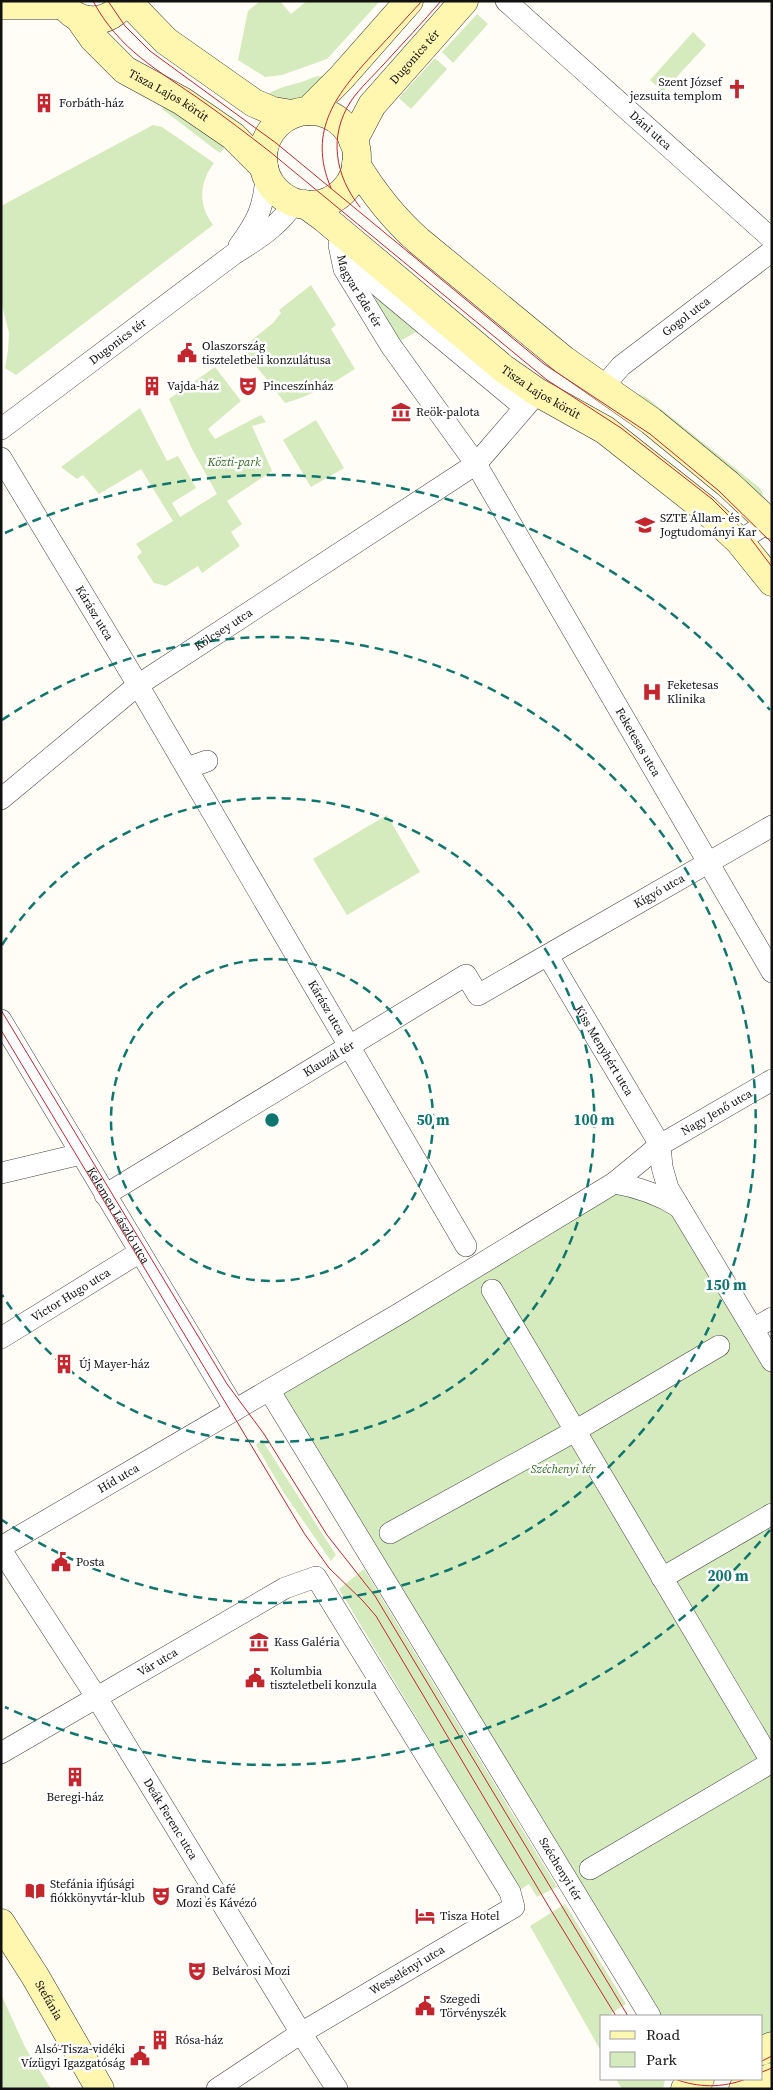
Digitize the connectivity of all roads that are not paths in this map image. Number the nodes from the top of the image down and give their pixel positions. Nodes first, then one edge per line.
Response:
1 (124, 1) edge
2 (132, 1) edge
3 (409, 1) edge
4 (464, 1) edge
5 (506, 1) edge
6 (1, 5) edge
7 (68, 8) edge
8 (300, 112) junction
9 (355, 152) junction
10 (265, 171) junction
11 (300, 203) junction
12 (772, 239) edge
13 (772, 251) edge
14 (234, 254) junction
15 (604, 386) junction
16 (1, 429) edge
17 (1, 458) edge
18 (476, 464) junction
19 (458, 478) joint
20 (504, 512) joint
21 (771, 522) edge
22 (739, 541) junction
23 (772, 582) edge
24 (138, 685) junction
25 (207, 761) dead end
26 (187, 768) junction
27 (1, 799) edge
28 (772, 826) edge
29 (707, 864) junction
30 (548, 956) junction
31 (772, 972) edge
32 (1, 1020) edge
33 (348, 1046) junction
34 (772, 1080) edge
35 (660, 1145) junction
36 (81, 1154) junction
37 (1, 1173) edge
38 (614, 1183) junction
39 (105, 1195) junction
40 (679, 1207) junction
41 (466, 1246) dead end
42 (140, 1252) junction
43 (492, 1290) dead end
44 (772, 1318) edge
45 (753, 1329) junction
46 (1, 1338) edge
47 (719, 1346) dead end
48 (772, 1361) edge
49 (269, 1390) junction
50 (235, 1410) junction
51 (575, 1431) junction
52 (772, 1514) edge
53 (390, 1532) dead end
54 (1, 1546) edge
55 (1, 1550) edge
56 (662, 1578) junction
57 (97, 1698) junction
58 (1, 1753) edge
59 (772, 1763) edge
60 (590, 1869) dead end
61 (514, 1907) joint
62 (1, 1923) edge
63 (649, 2015) edge
64 (300, 2033) junction
65 (772, 2077) edge
66 (698, 2080) edge
67 (97, 2086) edge
68 (217, 2089) edge
69 (337, 2089) edge
70 (685, 2089) edge
71 (743, 2089) edge

1 - 7 street
2 - 8 street
3 - 8 street
4 - 9 street, Dugonics tér
5 - 12 street, Dáni utca
6 - 7 street
7 - 10 street, Tisza Lajos körút
8 - 9 street
8 - 10 street
9 - 11 street
9 - 15 street
10 - 11 street
10 - 14 street, Dugonics tér
11 - 14 street, Dugonics tér
11 - 22 street, Tisza Lajos körút
13 - 15 street, Gogol utca
14 - 16 street, Dugonics tér
15 - 21 street
17 - 24 street, Kárász utca
18 - 18 street, Magyar Ede tér
18 - 19 street, Magyar Ede tér
18 - 20 street, Magyar Ede tér
19 - 24 street, Kölcsey utca
20 - 29 street, Feketesas utca
21 - 22 street
22 - 23 street, Tisza Lajos körút
24 - 26 street, Kárász utca
24 - 27 street, Kölcsey utca
25 - 26 street
26 - 33 street, Kárász utca
28 - 29 street, Kígyó utca
29 - 30 street, Kígyó utca
29 - 31 street, Feketesas utca
30 - 33 street, Klauzál tér
30 - 35 street, Kiss Menyhért utca
32 - 36 street, Kelemen László utca
33 - 39 street, Klauzál tér
33 - 41 street, Kárász utca
34 - 35 street, Nagy Jenő utca
35 - 38 street
35 - 40 street
36 - 37 street
36 - 39 street, Kelemen László utca
38 - 40 street
38 - 49 street
39 - 42 street, Kelemen László utca
40 - 45 street
42 - 46 street, Victor Hugo utca
42 - 50 street, Kelemen László utca
43 - 51 street, Széchenyi tér
44 - 45 street
45 - 48 street
47 - 51 street
49 - 50 street
49 - 63 street, Széchenyi tér
50 - 54 street, Híd utca
51 - 53 street
51 - 56 street, Széchenyi tér
52 - 56 street
55 - 57 street, Deák Ferenc utca
56 - 59 street, Széchenyi tér
57 - 58 street, Vár utca
57 - 61 street, Vár utca
57 - 64 street, Deák Ferenc utca
59 - 60 street, Széchenyi tér
61 - 64 street, Wesselényi utca
62 - 67 street, Stefánia
64 - 68 street, Wesselényi utca
64 - 69 street, Deák Ferenc utca
65 - 71 street
66 - 70 street

